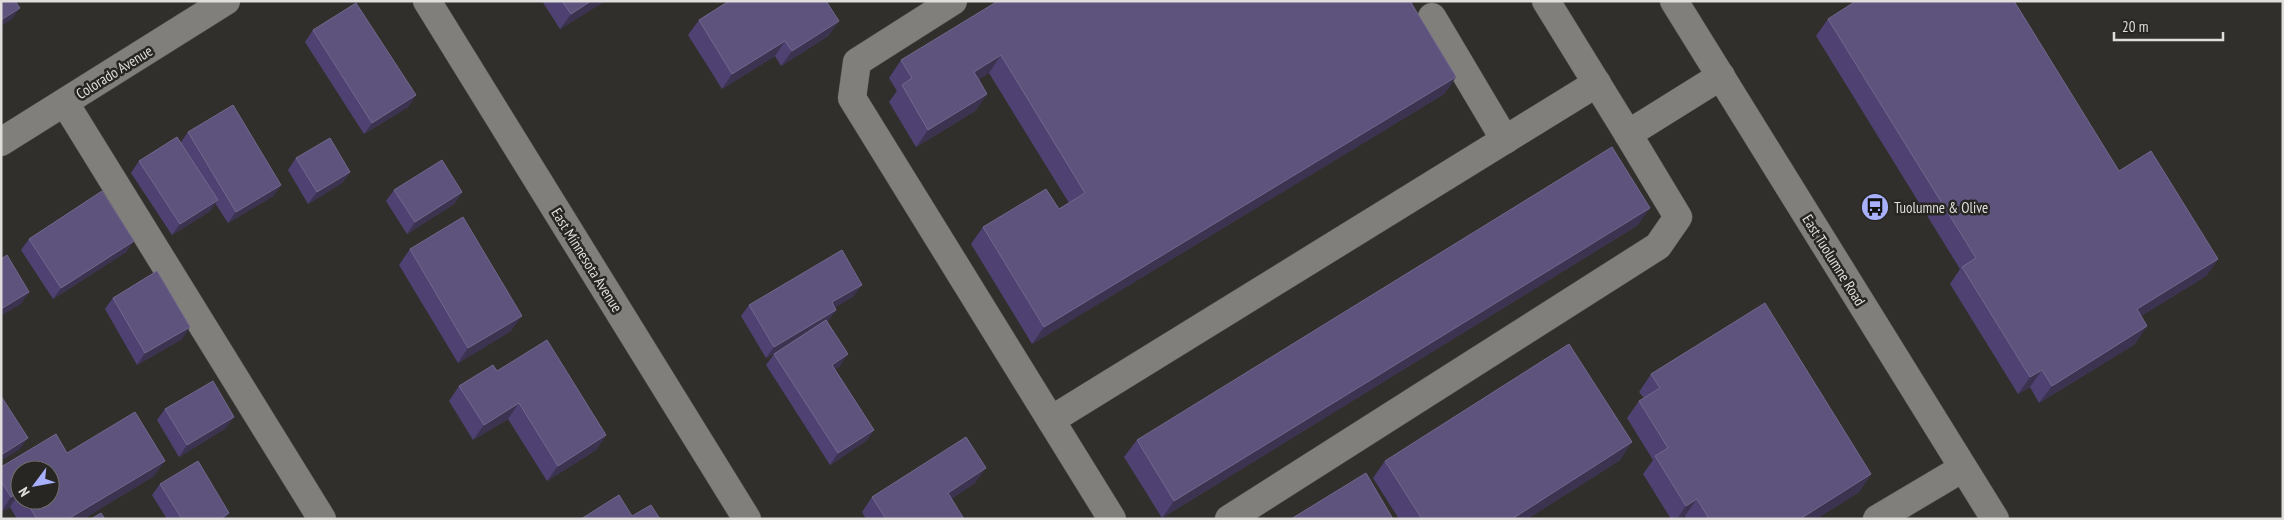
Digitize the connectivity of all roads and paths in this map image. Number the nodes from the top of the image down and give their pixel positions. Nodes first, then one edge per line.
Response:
1 (226, 1) edge
2 (426, 1) edge
3 (953, 1) edge
4 (1546, 1) edge
5 (1674, 1) edge
6 (1432, 17) dead end
7 (1721, 76) junction
8 (1597, 83) junction
9 (64, 103) junction
10 (1628, 134) junction
11 (1505, 140) junction
12 (1, 142) edge
13 (1051, 420) junction
14 (1963, 468) junction
15 (322, 519) edge
16 (747, 519) edge
17 (1112, 519) edge
18 (1229, 519) edge
19 (1877, 519) edge
20 (1995, 519) edge

1 - 9 street, Colorado Avenue
2 - 16 street, East Minnesota Avenue
3 - 13 street
4 - 8 street
5 - 7 street, East Tuolumne Road
6 - 11 street
7 - 10 street
7 - 14 street, East Tuolumne Road
8 - 10 street
8 - 11 street
9 - 12 street, Colorado Avenue
9 - 15 street
10 - 18 street
11 - 13 street
13 - 17 street
14 - 19 street
14 - 20 street, East Tuolumne Road

